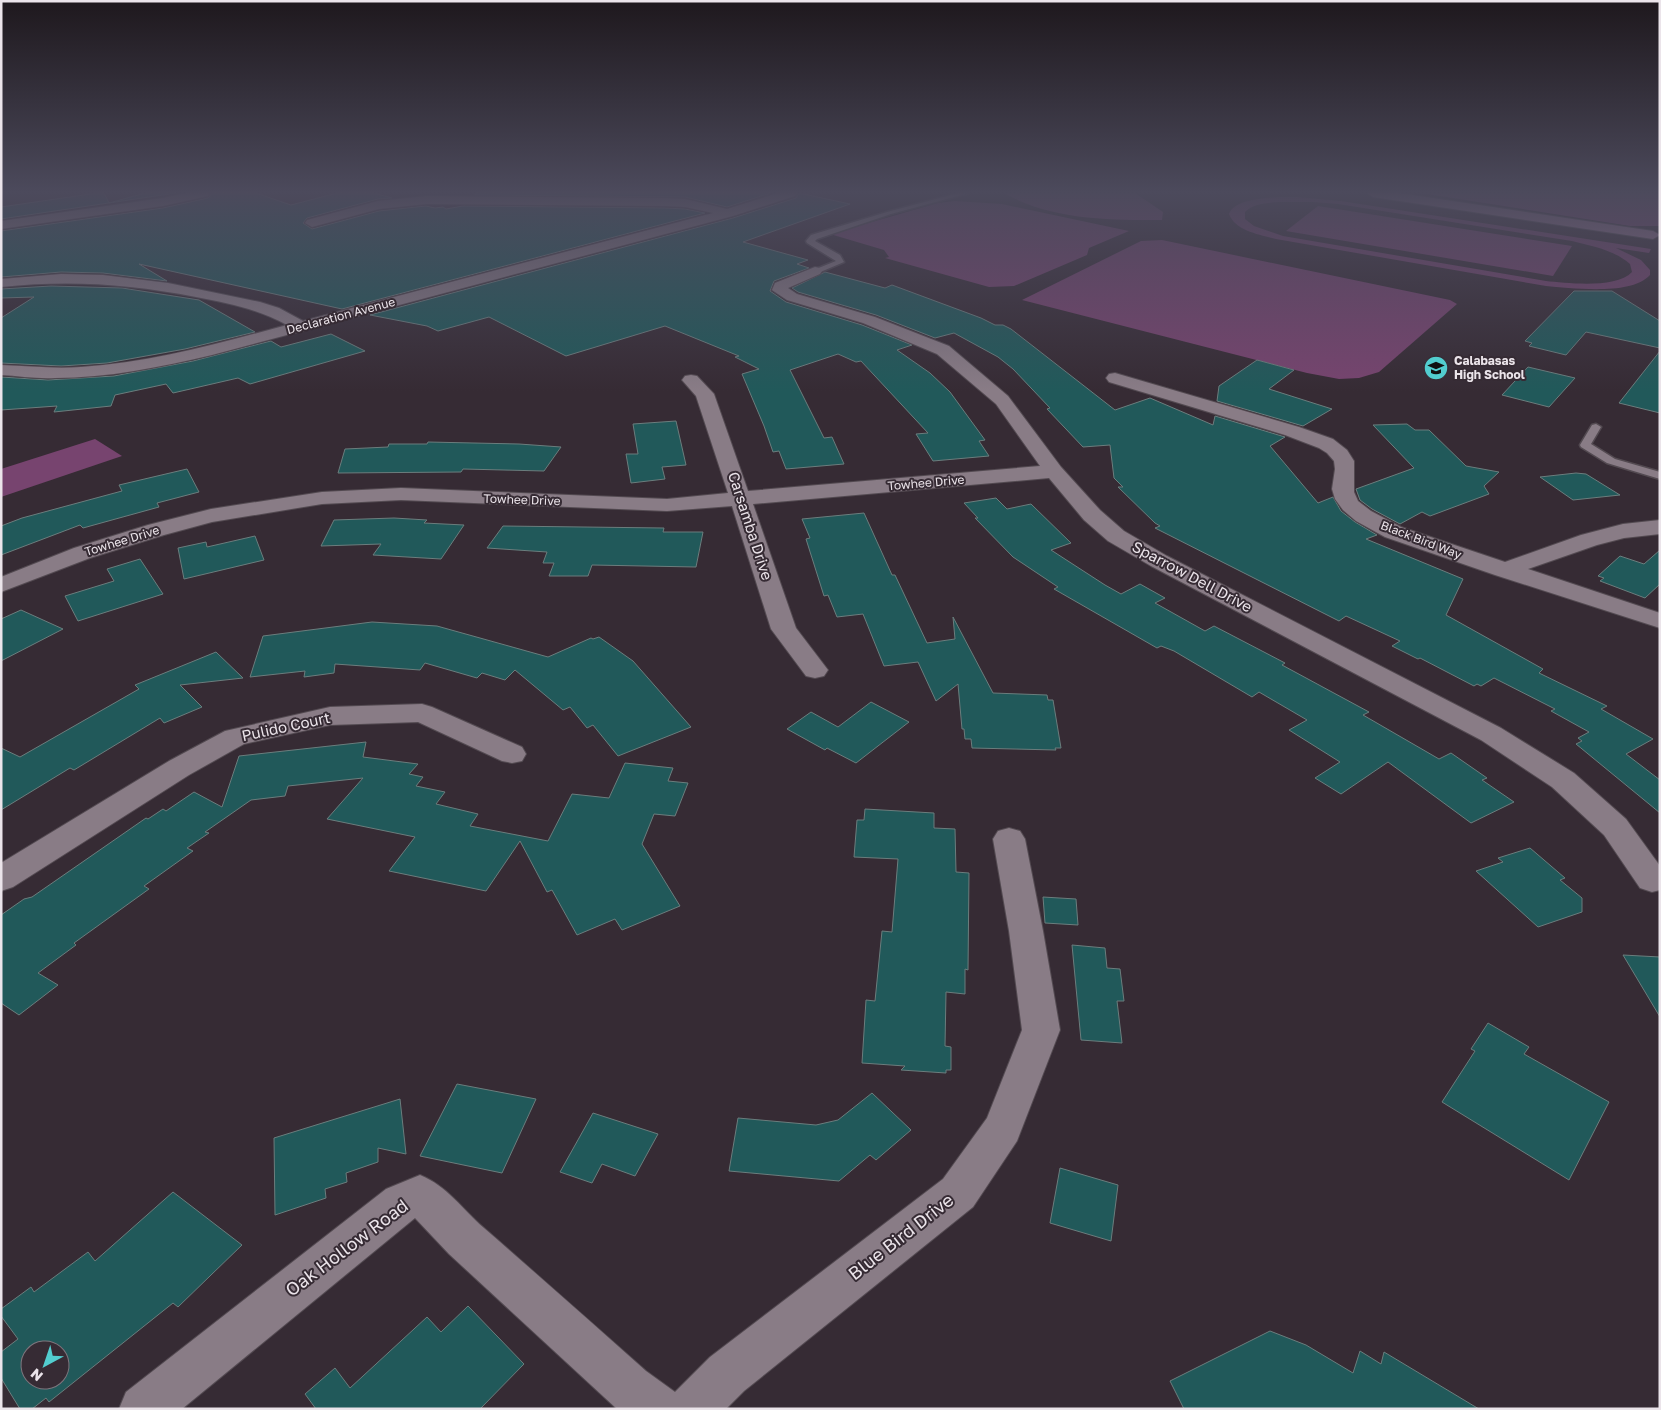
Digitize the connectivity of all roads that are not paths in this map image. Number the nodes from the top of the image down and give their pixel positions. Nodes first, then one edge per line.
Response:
1 (555, 259) edge
2 (838, 259) edge
3 (815, 271) joint
4 (1, 283) edge
5 (301, 326) junction
6 (1, 370) edge
7 (1115, 378) dead end
8 (691, 380) dead end
9 (1596, 427) dead end
10 (1054, 471) junction
11 (1660, 476) edge
12 (741, 499) junction
13 (1660, 527) edge
14 (1503, 570) junction
15 (1, 585) edge
16 (1660, 621) edge
17 (815, 670) dead end
18 (512, 754) dead end
19 (1008, 839) dead end
20 (1, 879) edge
21 (1652, 880) dead end
22 (143, 1409) edge
23 (658, 1409) edge
24 (692, 1409) edge

1 - 5 street, Declaration Avenue
2 - 3 lane
3 - 10 street, Sparrow Dell Drive
4 - 5 street
5 - 6 street, Declaration Avenue
7 - 14 street, Black Bird Way
8 - 12 street, Carsamba Drive
9 - 11 lane
10 - 12 street, Towhee Drive
10 - 21 street, Sparrow Dell Drive
12 - 15 street, Towhee Drive
12 - 17 street, Carsamba Drive
13 - 14 street
14 - 16 street, Black Bird Way
18 - 20 street, Pulido Court
19 - 24 street, Blue Bird Drive
22 - 23 street, Oak Hollow Road

